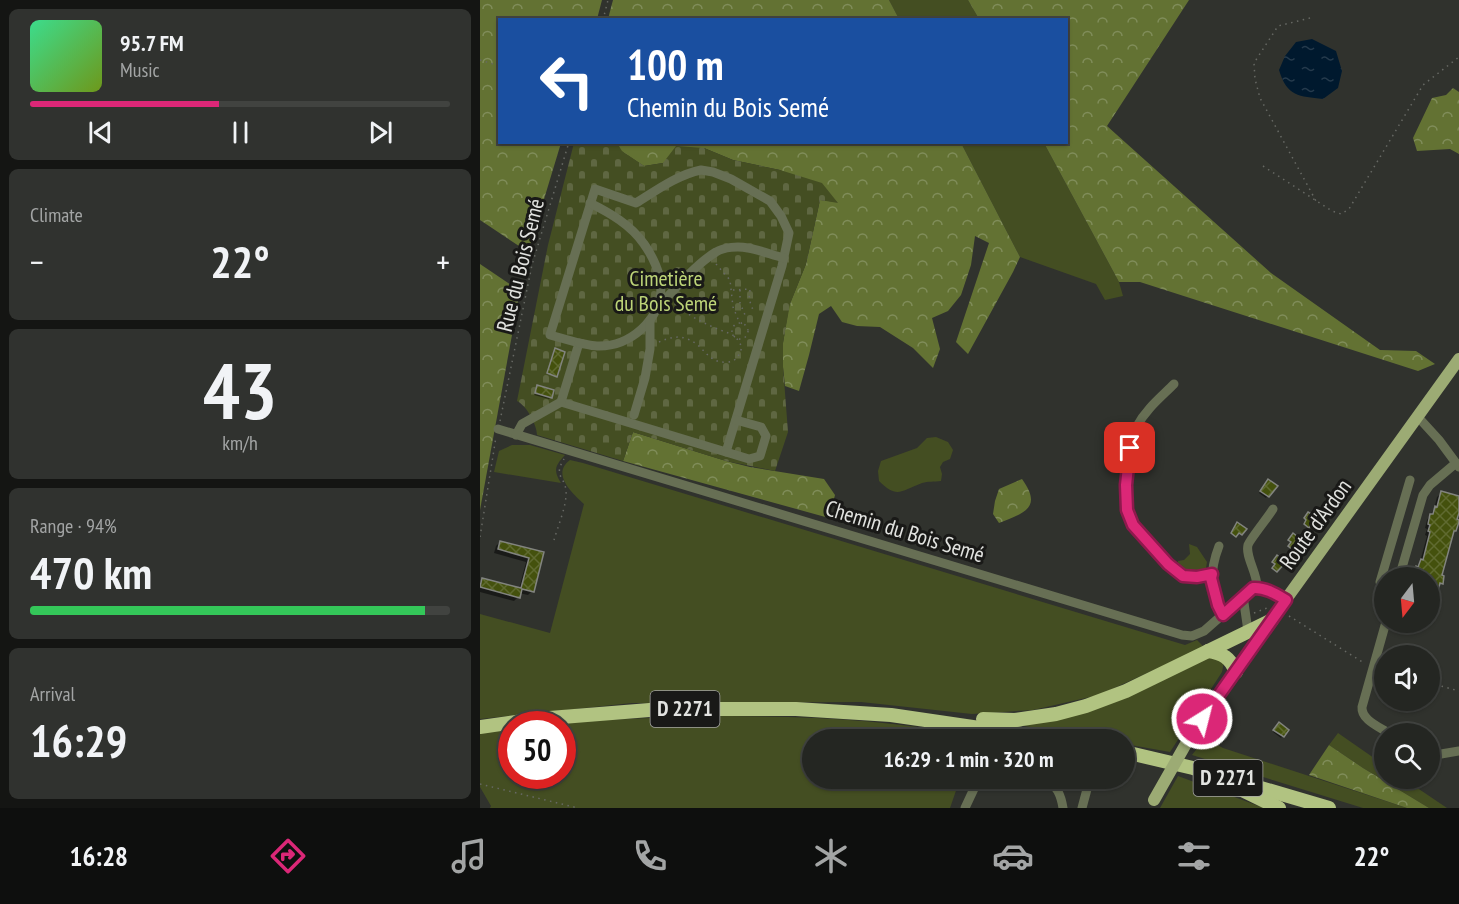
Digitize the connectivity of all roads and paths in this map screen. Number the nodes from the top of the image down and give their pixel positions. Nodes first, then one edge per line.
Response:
1 (608, 0) edge
2 (604, 18) edge
3 (1311, 18) dead end
4 (1459, 57) edge
5 (480, 60) edge
6 (498, 65) edge
7 (568, 144) edge
8 (1263, 166) dead end
9 (1316, 201) junction
10 (590, 203) junction
11 (710, 257) junction
12 (784, 258) junction
13 (731, 290) junction
14 (740, 290) junction
15 (667, 297) junction
16 (657, 308) junction
17 (753, 310) dead end
18 (745, 315) dead end
19 (650, 320) junction
20 (742, 324) junction
21 (736, 338) junction
22 (579, 343) junction
23 (650, 347) junction
24 (1459, 359) edge
25 (1174, 384) dead end
26 (561, 402) junction
27 (634, 415) dead end
28 (1418, 417) junction
29 (736, 420) junction
30 (498, 429) junction
31 (516, 435) junction
32 (726, 452) junction
33 (579, 454) junction
34 (1458, 465) edge
35 (1410, 480) dead end
36 (1402, 506) junction
37 (1273, 509) dead end
38 (1418, 511) junction
39 (480, 537) edge
40 (554, 540) dead end
41 (1219, 546) dead end
42 (1387, 557) junction
43 (1404, 562) junction
44 (1384, 567) edge
45 (1402, 567) edge
46 (1212, 574) junction
47 (1257, 588) junction
48 (1243, 596) junction
49 (1286, 600) junction
50 (1286, 614) dead end
51 (1223, 615) junction
52 (1272, 620) junction
53 (1248, 631) junction
54 (1383, 633) edge
55 (1208, 651) junction
56 (1373, 668) junction
57 (1236, 672) junction
58 (1440, 685) edge
59 (1459, 691) edge
60 (891, 715) junction
61 (1374, 724) edge
62 (480, 727) edge
63 (1001, 729) edge
64 (1459, 751) edge
65 (1440, 754) edge
66 (1135, 756) edge
67 (1135, 757) edge
68 (480, 784) edge
69 (974, 789) edge
70 (1057, 789) edge
71 (1087, 789) edge
72 (1153, 804) edge
73 (578, 808) edge
74 (965, 808) edge
75 (1063, 808) edge
76 (1082, 808) edge
77 (1279, 808) edge
78 (1329, 808) edge

1 - 2 path
3 - 9 path
4 - 9 path
5 - 6 path
7 - 30 path, Rue du Bois Semé
8 - 9 path
10 - 12 street
10 - 16 street
10 - 22 street
11 - 12 street
11 - 13 path
11 - 15 street
12 - 29 street
13 - 14 path
13 - 20 path
14 - 17 path
14 - 18 path
15 - 16 street
15 - 21 path
16 - 19 street
19 - 22 street
19 - 23 street
20 - 21 path
20 - 21 path
21 - 23 path
22 - 26 street
23 - 27 street
24 - 28 main road, Route d'Ardon
25 - 46 street
26 - 31 street
26 - 32 street
28 - 34 street
28 - 49 main road, Route d'Ardon
29 - 32 street
29 - 32 street
30 - 31 street, Chemin du Bois Semé
30 - 39 path, Rue du Bois Semé
31 - 33 street, Chemin du Bois Semé
33 - 40 path
33 - 51 street, Chemin du Bois Semé
34 - 38 street
35 - 36 street
36 - 38 street
36 - 42 street
37 - 47 street
38 - 43 street
41 - 46 street
42 - 43 street
42 - 44 street
43 - 45 street
46 - 51 street
47 - 48 street, Chemin du Bois Semé
47 - 49 street
48 - 51 street, Chemin du Bois Semé
48 - 53 street
49 - 52 main road, Route d'Ardon
50 - 56 path
52 - 53 highway
52 - 57 main road, Route d'Ardon
53 - 55 highway
54 - 56 street
55 - 57 highway
55 - 60 highway
56 - 61 street
57 - 72 main road, Route d'Ardon, bridge
58 - 59 path
60 - 62 highway, D 2271
60 - 63 highway, D 2271
64 - 65 street
66 - 78 highway, D 2271
67 - 77 highway
68 - 73 path
69 - 74 street
70 - 75 street
71 - 76 street

